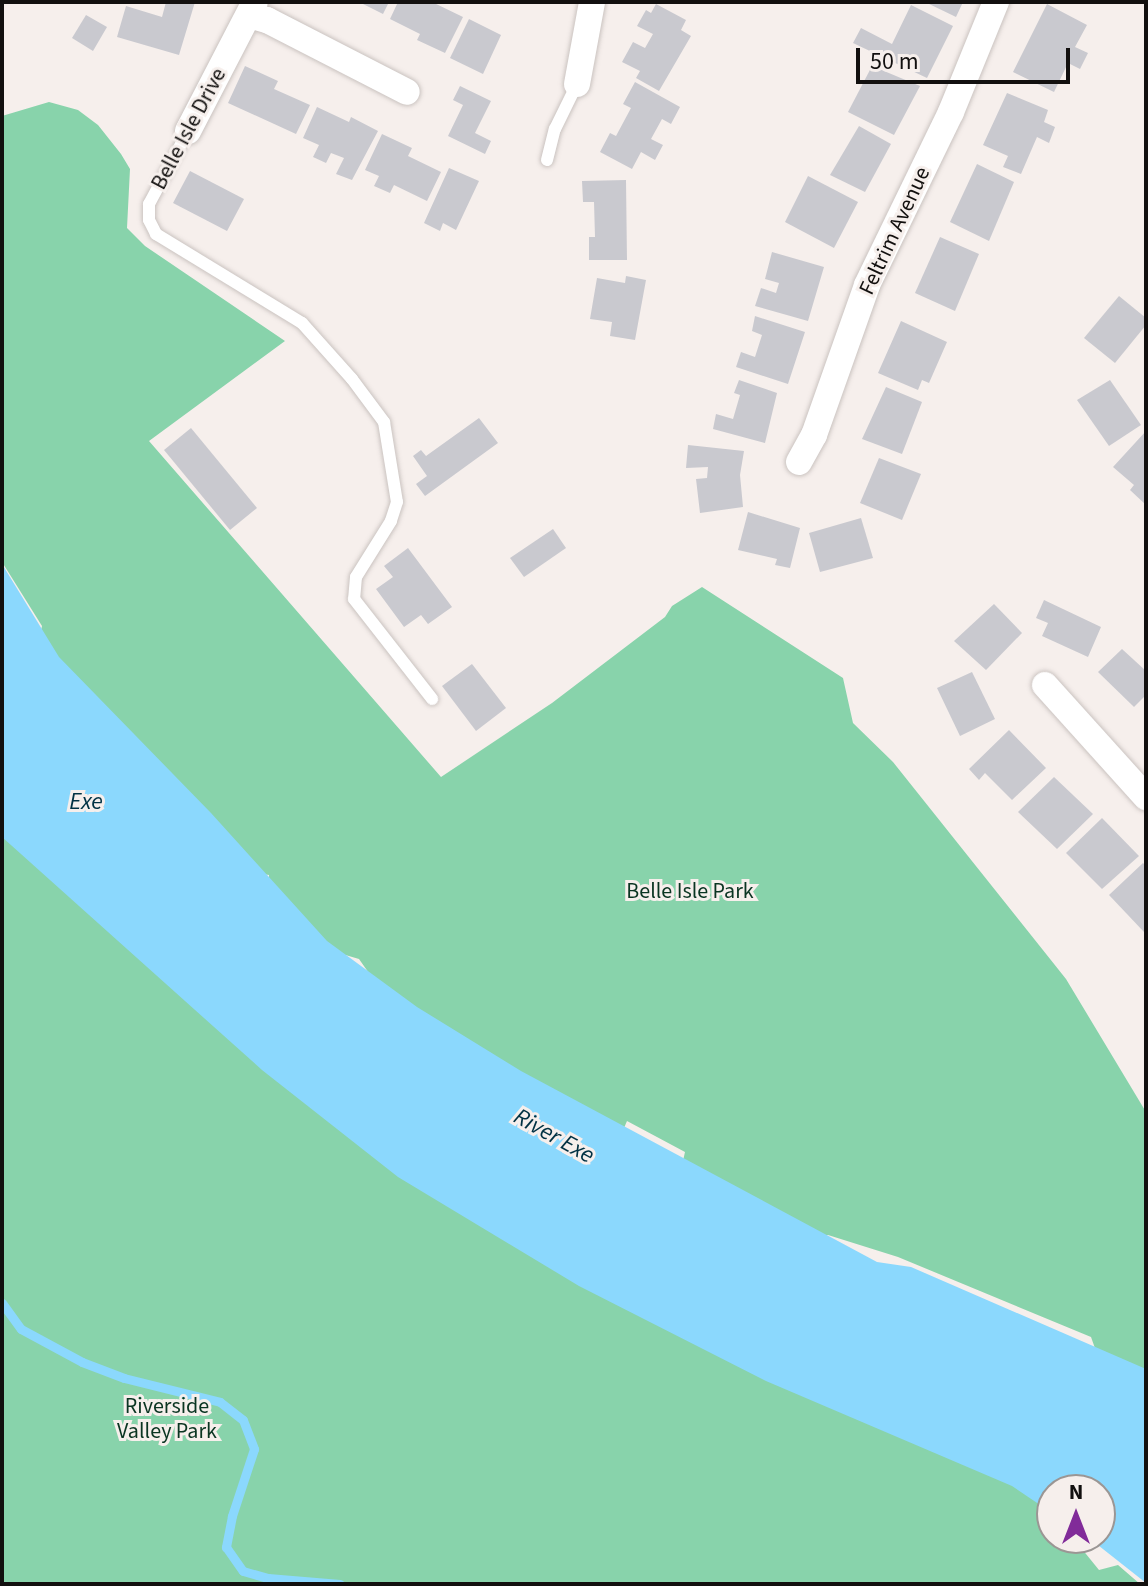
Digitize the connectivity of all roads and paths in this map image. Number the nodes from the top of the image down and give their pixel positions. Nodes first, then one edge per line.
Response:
1 (592, 2) edge
2 (996, 2) edge
3 (261, 10) edge
4 (577, 84) joint
5 (407, 92) dead end
6 (188, 131) joint
7 (547, 160) dead end
8 (799, 462) dead end
9 (1045, 685) dead end
10 (432, 699) dead end
11 (1146, 797) edge

1 - 4 street
2 - 8 street, Feltrim Avenue
3 - 5 street
3 - 6 street, Belle Isle Drive
4 - 7 lane
6 - 10 lane, Belle Isle Drive
9 - 11 street

